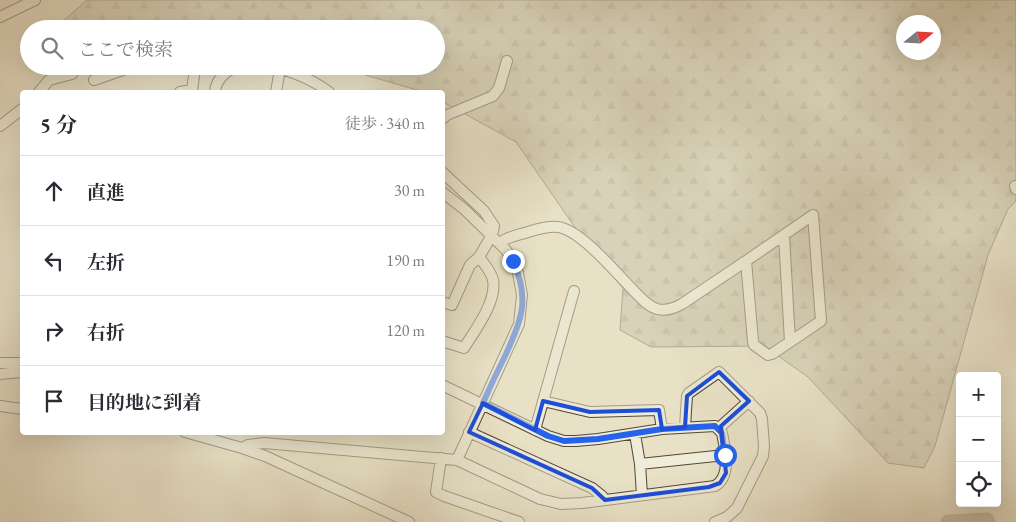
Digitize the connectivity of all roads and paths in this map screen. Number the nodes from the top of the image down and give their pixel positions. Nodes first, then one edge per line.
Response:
1 (35, 0) edge
2 (0, 18) edge
3 (507, 61) dead end
4 (68, 75) edge
5 (108, 75) edge
6 (194, 75) edge
7 (224, 75) edge
8 (275, 75) edge
9 (298, 75) edge
10 (94, 80) dead end
11 (41, 90) edge
12 (192, 90) edge
13 (215, 90) edge
14 (276, 90) edge
15 (326, 90) edge
16 (20, 111) edge
17 (445, 117) edge
18 (0, 126) edge
19 (445, 175) edge
20 (445, 195) edge
21 (492, 235) junction
22 (784, 235) junction
23 (500, 243) junction
24 (479, 257) junction
25 (746, 261) junction
26 (574, 291) dead end
27 (445, 303) edge
28 (445, 342) edge
29 (790, 342) junction
30 (0, 363) edge
31 (20, 363) edge
32 (20, 372) edge
33 (0, 374) edge
34 (445, 386) edge
35 (748, 401) junction
36 (543, 402) junction
37 (483, 403) junction
38 (0, 406) edge
39 (20, 409) edge
40 (685, 427) junction
41 (719, 428) junction
42 (662, 429) junction
43 (535, 430) junction
44 (469, 432) junction
45 (635, 434) junction
46 (196, 435) edge
47 (242, 448) junction
48 (725, 455) junction
49 (441, 458) junction
50 (457, 460) junction
51 (640, 464) junction
52 (642, 495) junction
53 (604, 500) junction
54 (410, 522) edge
55 (519, 522) edge
56 (715, 522) edge

1 - 2 street
3 - 17 street
4 - 11 street
5 - 10 street
6 - 12 street
7 - 13 street
8 - 14 street
9 - 15 street
16 - 18 street
19 - 21 street
20 - 21 street
21 - 23 street
21 - 24 street
22 - 25 street
22 - 29 street
22 - 29 street
23 - 25 street
23 - 37 street
24 - 27 street
24 - 28 street
25 - 29 street
26 - 36 street
30 - 31 street
32 - 33 street
34 - 37 street
35 - 40 street
35 - 41 street
35 - 56 street
36 - 42 street
36 - 43 street
37 - 43 street
37 - 44 street
38 - 39 street
40 - 41 street
40 - 42 street
41 - 48 street
42 - 45 street
43 - 45 street
44 - 50 street
44 - 53 street
45 - 51 street
46 - 47 street
47 - 49 street
47 - 54 street
48 - 51 street
48 - 52 street
49 - 50 street
49 - 55 street
50 - 53 street
51 - 52 street
52 - 53 street

